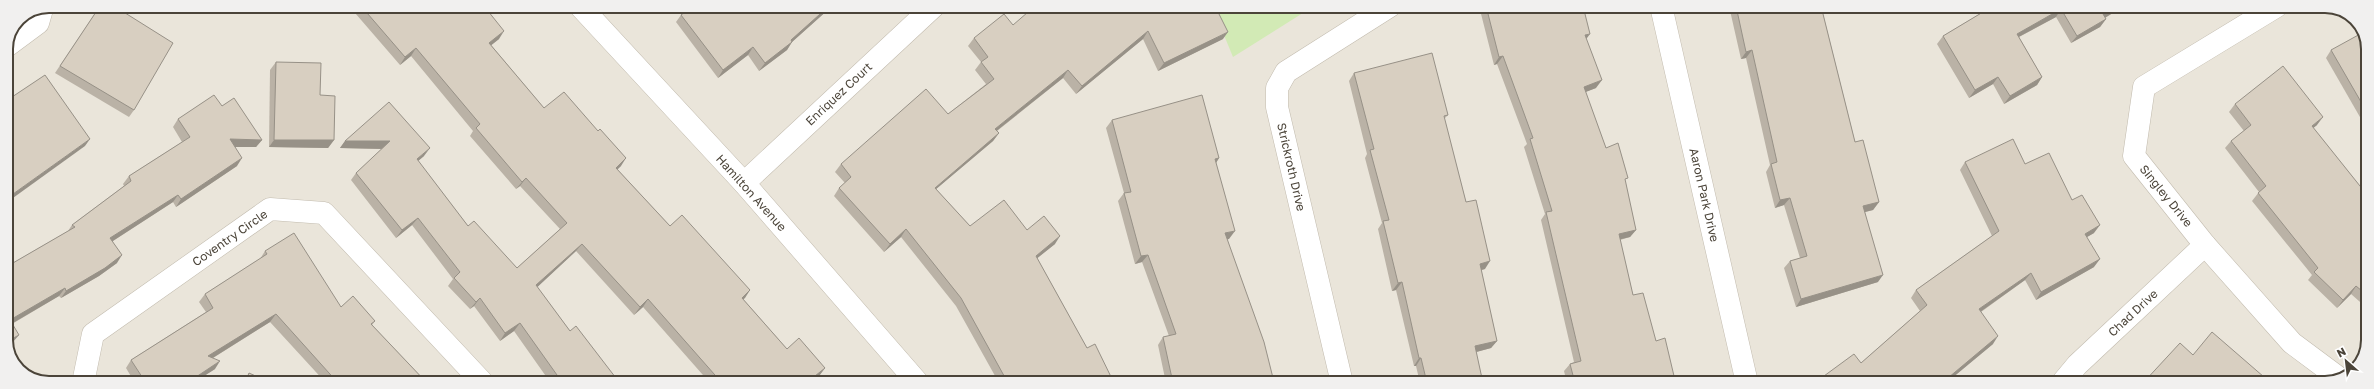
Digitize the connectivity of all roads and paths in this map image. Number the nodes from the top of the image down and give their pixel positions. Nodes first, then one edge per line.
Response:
1 (586, 13) edge
2 (926, 13) edge
3 (1379, 13) edge
4 (1663, 13) edge
5 (2266, 13) edge
6 (40, 14) edge
7 (14, 41) edge
8 (744, 183) junction
9 (2206, 246) junction
10 (2334, 375) edge
11 (84, 376) edge
12 (476, 376) edge
13 (912, 376) edge
14 (1340, 376) edge
15 (1745, 376) edge
16 (2068, 376) edge

1 - 8 street, Hamilton Avenue
2 - 8 street, Enriquez Court
3 - 14 street, Strickroth Drive
4 - 15 street, Aaron Park Drive
5 - 9 street, Singley Drive
6 - 7 street
8 - 13 street, Hamilton Avenue
9 - 10 street, Singley Drive
9 - 16 street, Chad Drive
11 - 12 street, Coventry Circle

